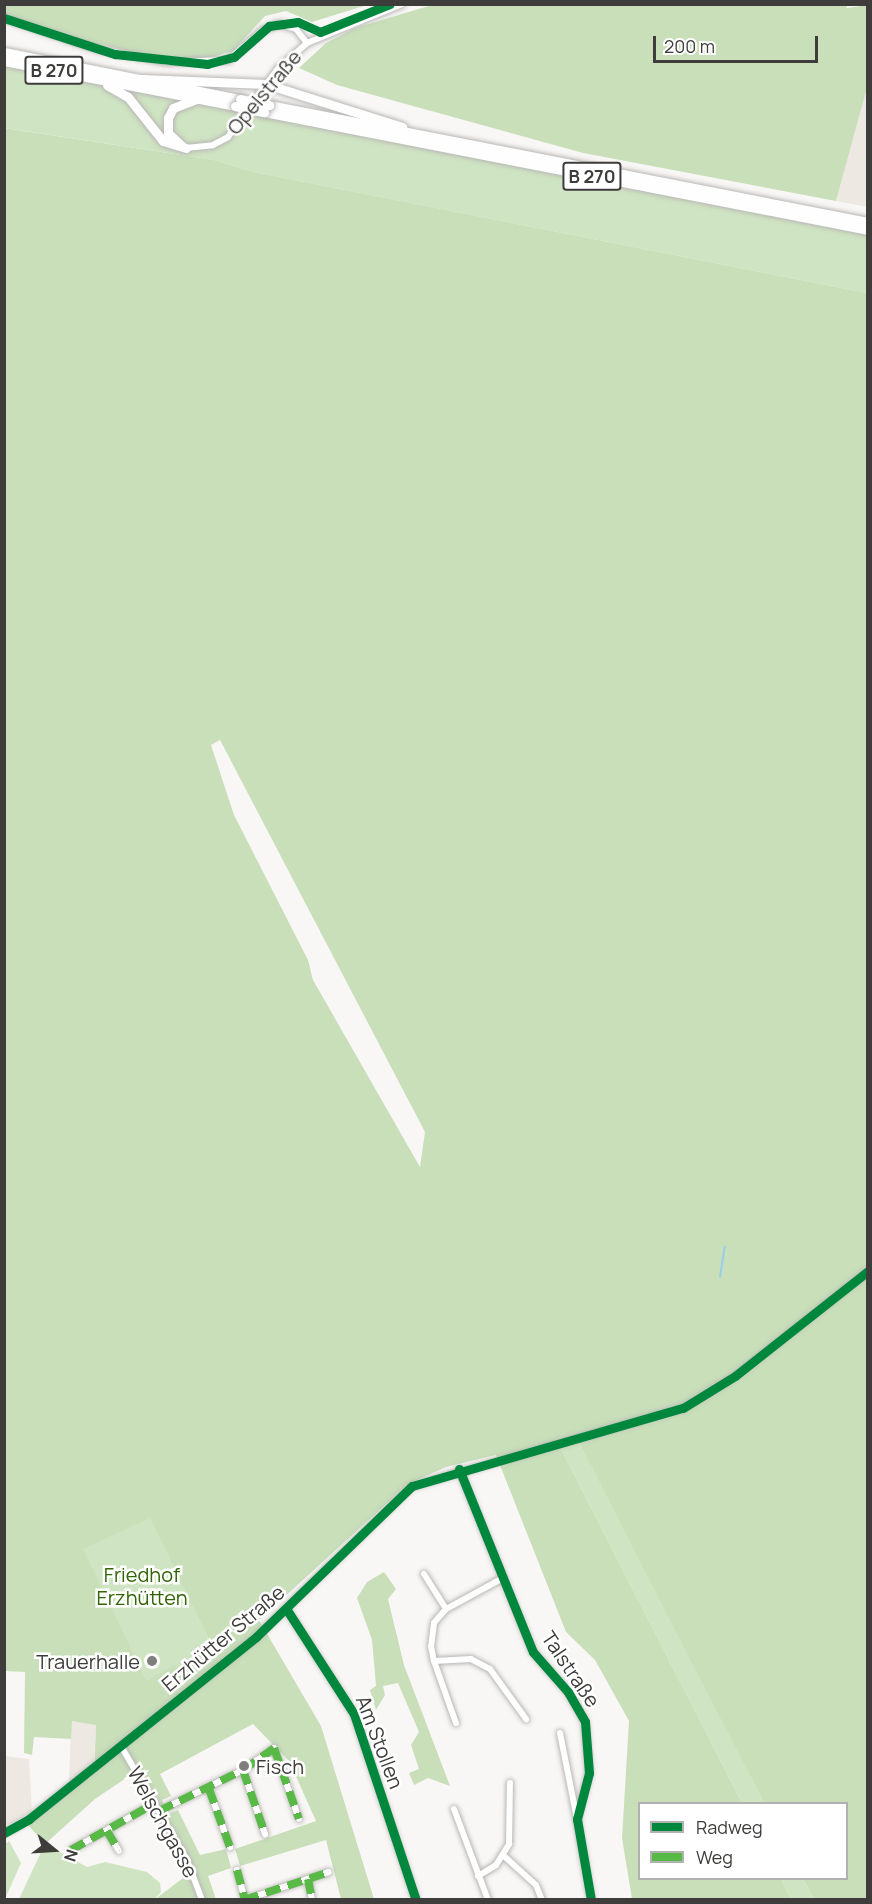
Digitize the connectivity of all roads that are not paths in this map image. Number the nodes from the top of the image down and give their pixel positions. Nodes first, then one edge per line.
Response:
1 (402, 4) edge
2 (4, 18) edge
3 (307, 43) junction
4 (4, 52) edge
5 (4, 61) edge
6 (99, 79) junction
7 (142, 79) junction
8 (266, 84) junction
9 (199, 98) junction
10 (237, 103) junction
11 (266, 108) junction
12 (413, 132) junction
13 (186, 148) junction
14 (867, 222) edge
15 (867, 230) edge
16 (867, 1271) edge
17 (459, 1469) junction
18 (424, 1574) dead end
19 (503, 1578) junction
20 (446, 1609) junction
21 (287, 1610) junction
22 (434, 1660) junction
23 (526, 1719) dead end
24 (456, 1724) dead end
25 (560, 1733) dead end
26 (121, 1746) junction
27 (243, 1770) junction
28 (510, 1784) dead end
29 (209, 1789) junction
30 (155, 1803) junction
31 (453, 1809) dead end
32 (159, 1810) junction
33 (299, 1819) dead end
34 (577, 1819) junction
35 (107, 1831) junction
36 (4, 1833) edge
37 (265, 1834) dead end
38 (230, 1847) dead end
39 (71, 1851) dead end
40 (118, 1851) dead end
41 (504, 1856) junction
42 (237, 1870) dead end
43 (329, 1872) dead end
44 (478, 1876) junction
45 (308, 1879) junction
46 (202, 1899) edge
47 (245, 1899) edge
48 (312, 1899) edge
49 (416, 1899) edge
50 (488, 1899) edge
51 (543, 1899) edge
52 (591, 1899) edge

1 - 3 street
2 - 3 street
3 - 8 street, Opelstraße
4 - 7 highway, B 270
5 - 6 highway, B 270
6 - 9 highway, B 270
6 - 13 highway
7 - 8 highway
7 - 10 highway, B 270
8 - 12 highway
8 - 13 street, Opelstraße
9 - 10 highway, B 270
9 - 13 highway
10 - 11 highway, B 270, bridge
11 - 12 highway, B 270
11 - 15 highway, B 270
12 - 14 highway, B 270
16 - 17 street, Erzhütter Straße
17 - 19 street, Talstraße
17 - 21 street, Erzhütter Straße
18 - 20 street
19 - 20 street
19 - 34 street, Talstraße
20 - 22 street
21 - 26 street, Erzhütter Straße
21 - 49 street, Am Stollen
22 - 23 street
22 - 24 street
25 - 34 street, Talstraße
26 - 30 street, Welschgasse
26 - 36 street, Erzhütter Straße
27 - 29 street
27 - 33 street
27 - 37 street
28 - 41 street
29 - 32 street
29 - 38 street
30 - 32 street, Welschgasse
30 - 35 street
31 - 44 street
32 - 46 street, Welschgasse
34 - 52 street, Talstraße
35 - 39 street
35 - 40 street
41 - 44 street
41 - 51 street
42 - 47 street
43 - 45 street
44 - 50 street
45 - 47 street
45 - 48 street

